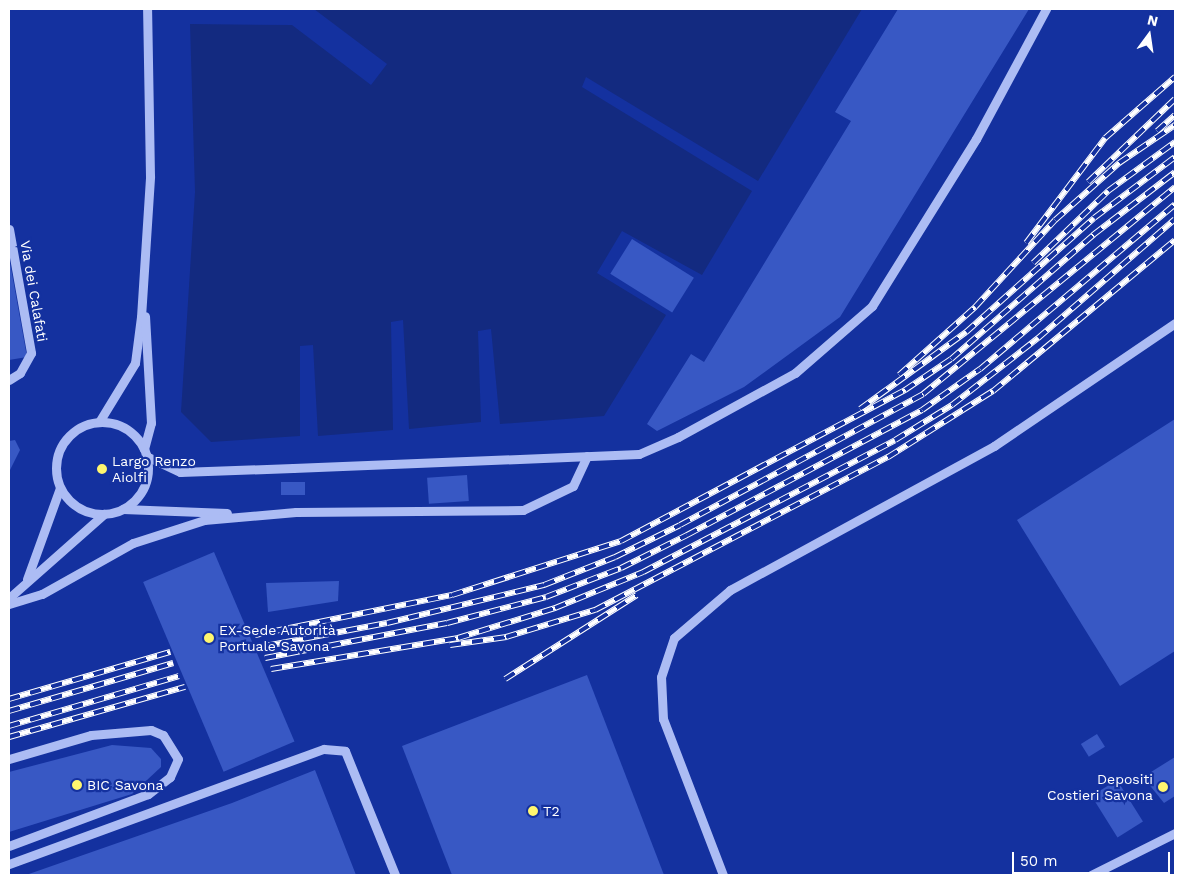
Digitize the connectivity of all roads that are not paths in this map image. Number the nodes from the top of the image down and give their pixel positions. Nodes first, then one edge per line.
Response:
1 (147, 9) edge
2 (1046, 9) edge
3 (9, 229) edge
4 (142, 300) junction
5 (1175, 322) edge
6 (9, 380) edge
7 (100, 422) junction
8 (145, 453) junction
9 (587, 456) junction
10 (60, 488) junction
11 (123, 509) junction
12 (104, 514) junction
13 (244, 514) junction
14 (26, 582) junction
15 (9, 598) edge
16 (9, 604) edge
17 (9, 759) edge
18 (1175, 834) edge
19 (9, 846) edge
20 (1121, 861) junction
21 (9, 864) edge
22 (395, 875) edge
23 (723, 875) edge
24 (1090, 875) edge
25 (1103, 875) edge

1 - 4 street
2 - 9 street
3 - 6 street, Via dei Calafati
4 - 7 street
4 - 8 street
5 - 23 street
7 - 8 street
7 - 10 street
8 - 9 street
8 - 11 street
9 - 13 street
10 - 12 street
10 - 14 street
11 - 12 street
11 - 13 street
12 - 14 street
13 - 16 street
14 - 15 street
17 - 19 street
18 - 20 street
20 - 24 street
20 - 25 street
21 - 22 street

